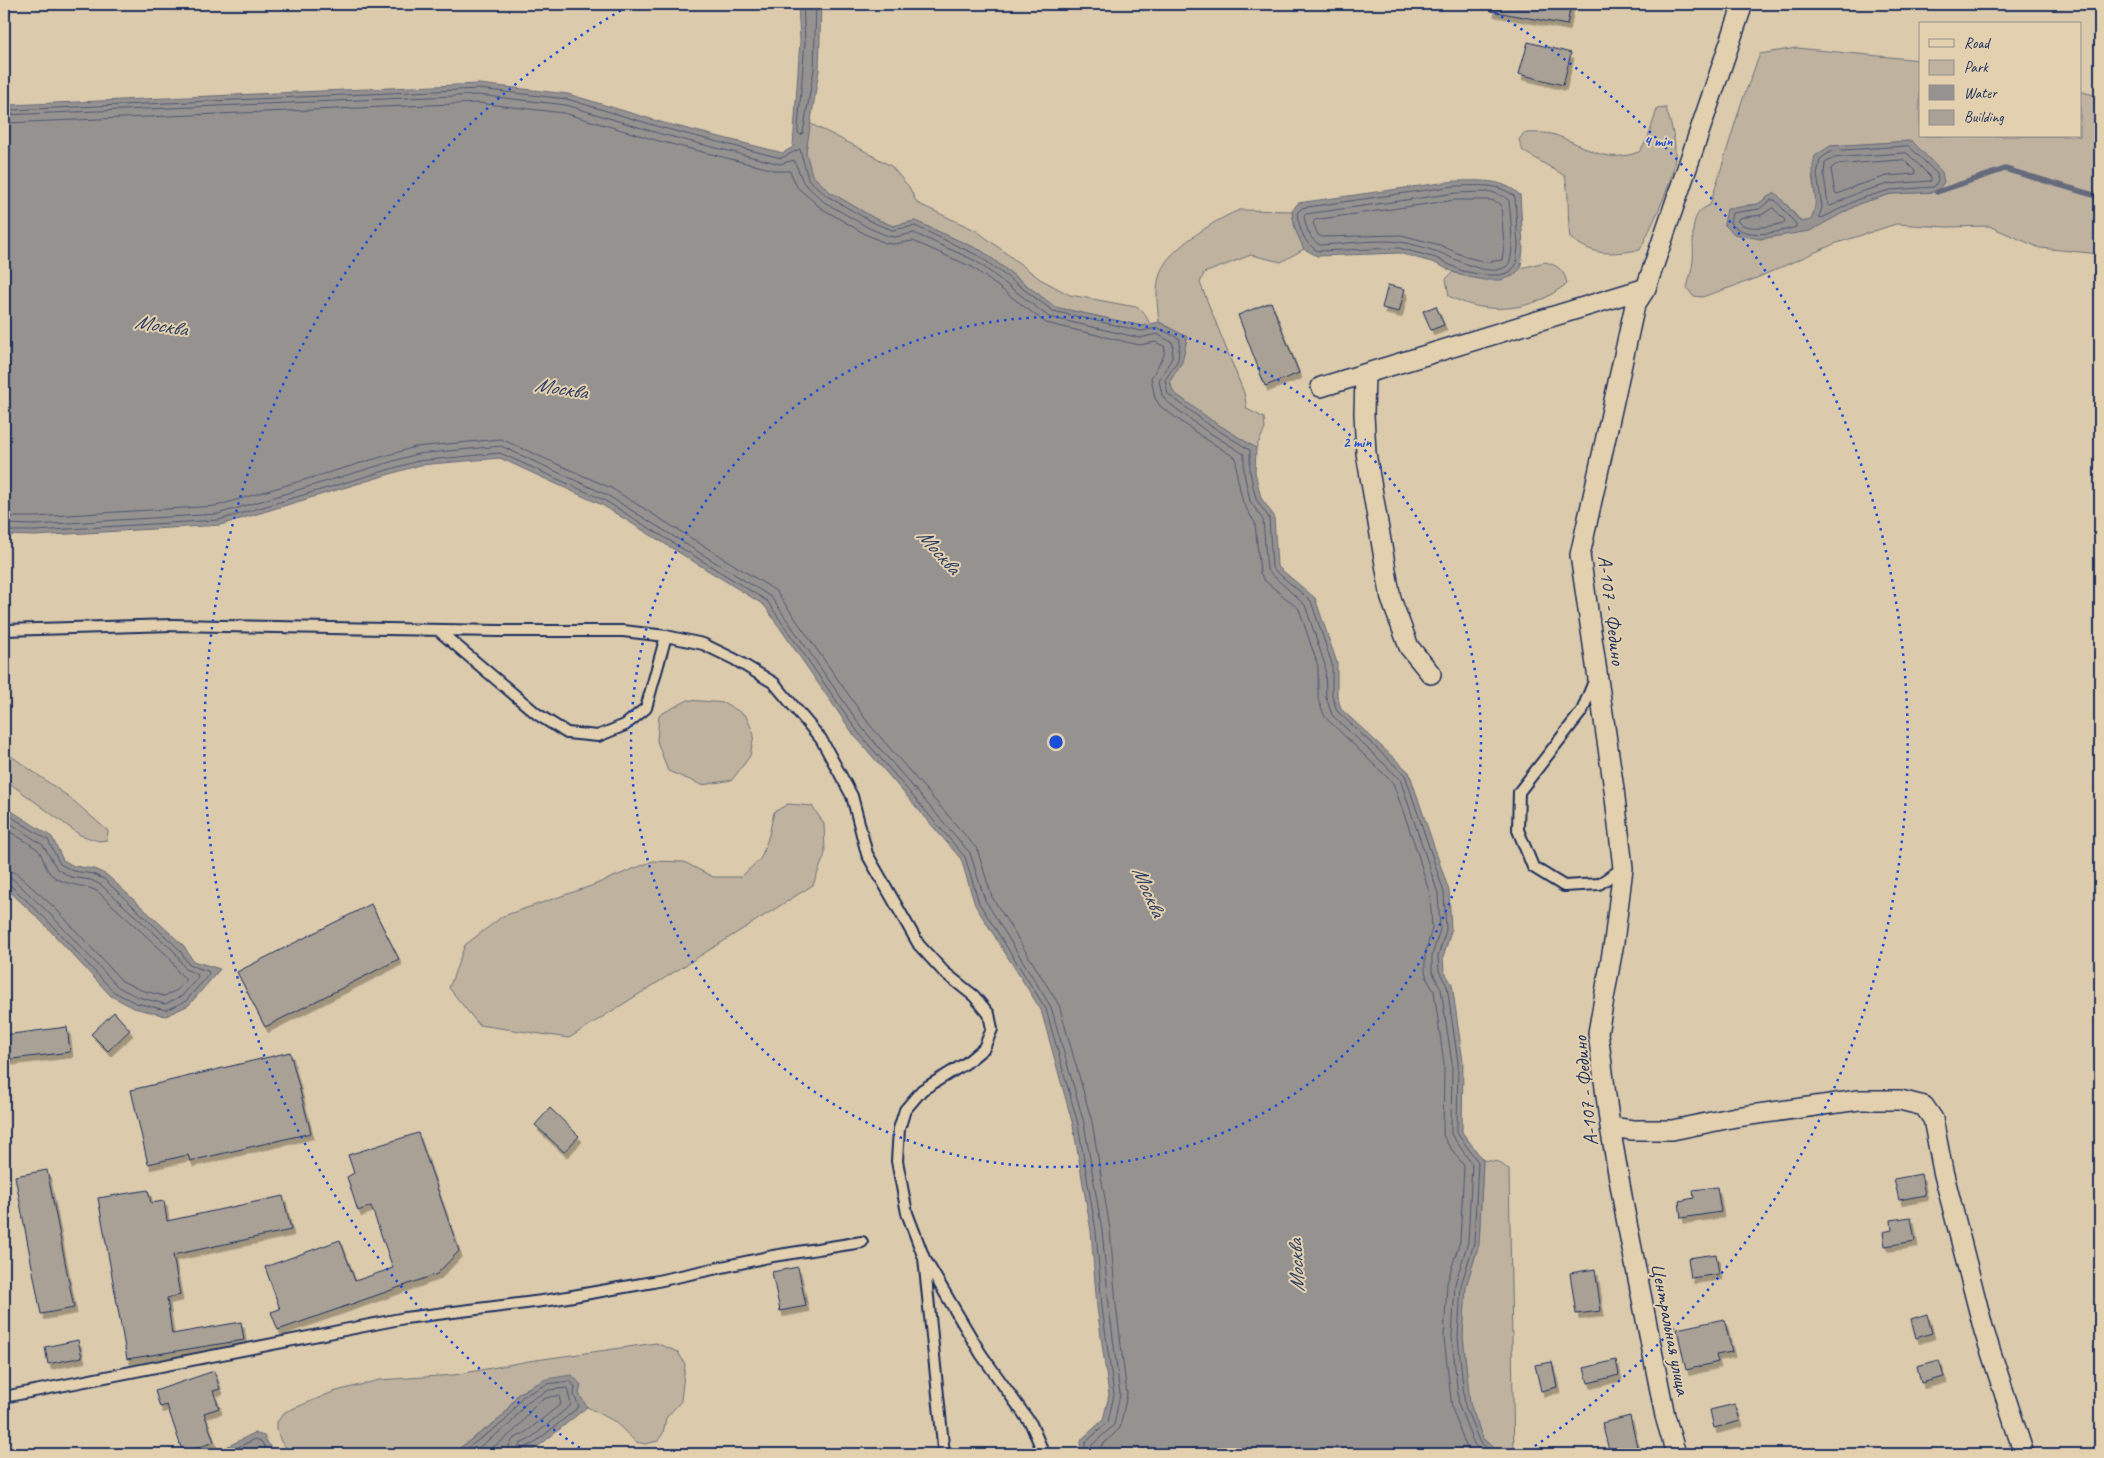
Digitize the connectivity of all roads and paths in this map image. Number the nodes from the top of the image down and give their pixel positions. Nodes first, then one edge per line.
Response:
1 (1743, 4) edge
2 (1646, 288) junction
3 (1365, 374) junction
4 (1321, 388) dead end
5 (4, 630) edge
6 (438, 630) junction
7 (666, 636) junction
8 (1597, 673) junction
9 (1431, 674) dead end
10 (1623, 868) junction
11 (1610, 1127) junction
12 (1624, 1213) joint
13 (862, 1242) dead end
14 (924, 1258) junction
15 (4, 1397) edge
16 (944, 1454) edge
17 (1044, 1454) edge
18 (1676, 1454) edge
19 (2024, 1454) edge

1 - 2 street, А-107 - Федино
2 - 3 street
2 - 8 street, А-107 - Федино
3 - 4 street
3 - 9 street
5 - 6 lane
6 - 7 lane
6 - 7 lane
7 - 14 lane
8 - 10 street, А-107 - Федино
8 - 10 lane
10 - 11 street, А-107 - Федино
11 - 12 street, А-107 - Федино
11 - 19 street
12 - 18 street, Центральная улица
13 - 15 lane
14 - 16 lane
14 - 17 lane

